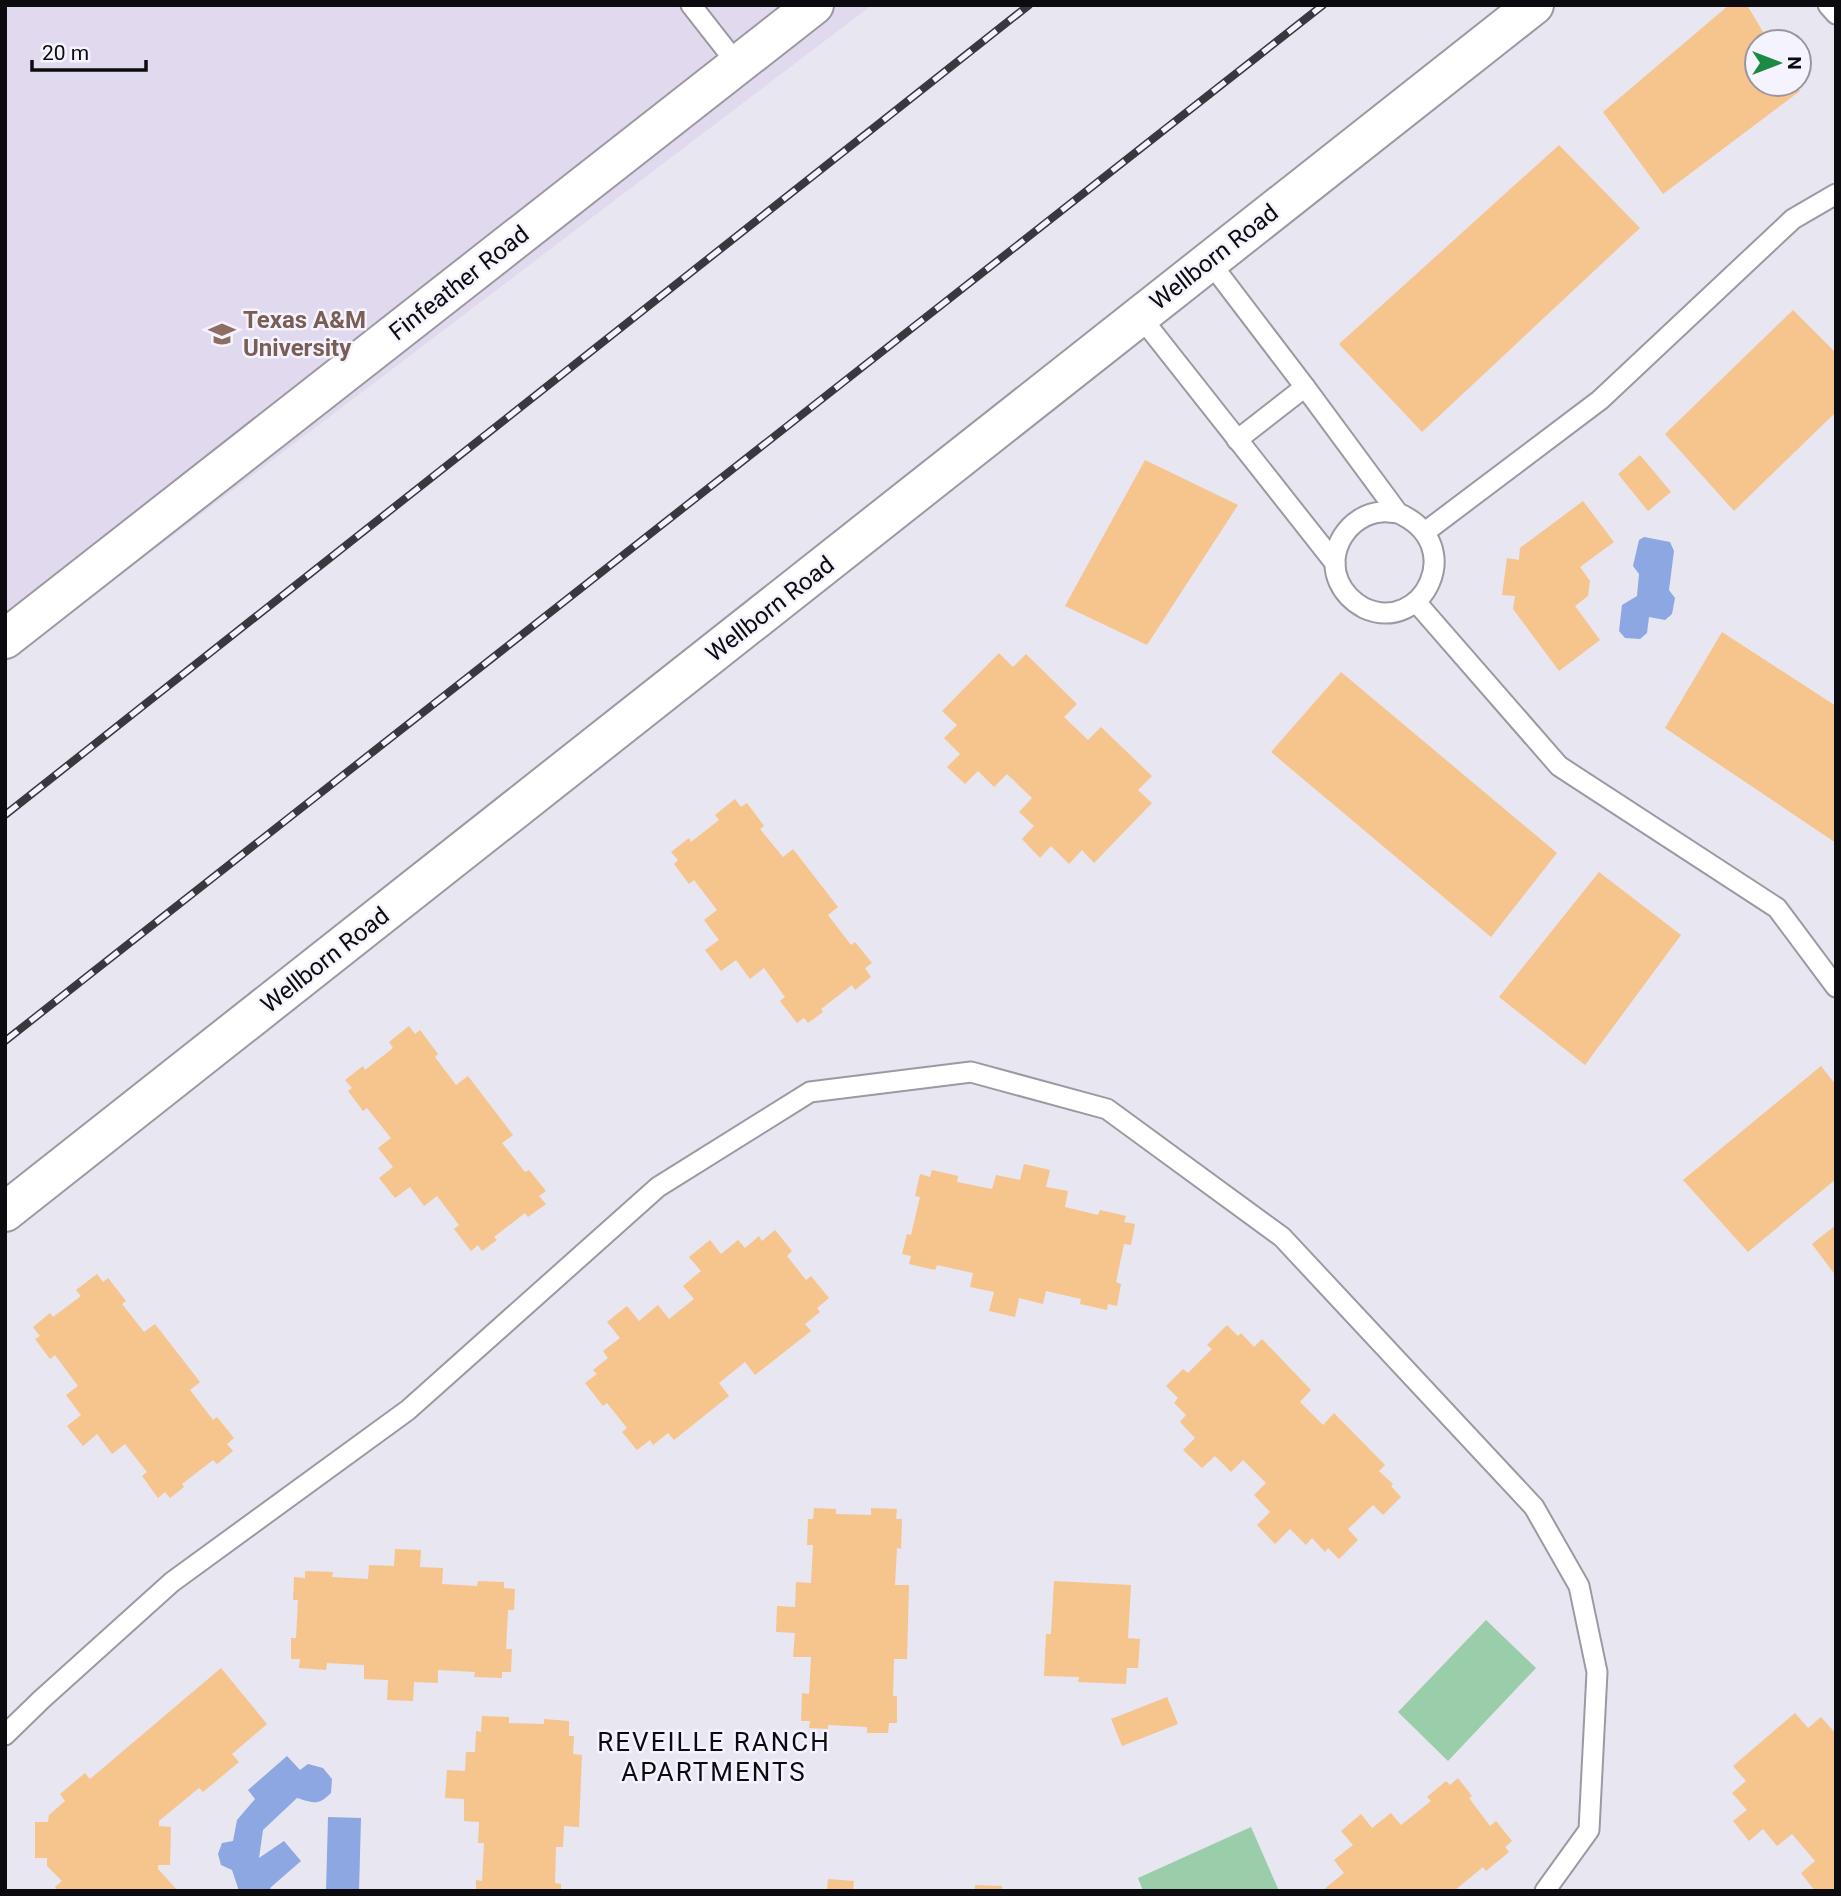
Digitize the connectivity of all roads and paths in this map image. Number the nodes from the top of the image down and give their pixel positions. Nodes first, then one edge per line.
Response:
1 (691, 5) edge
2 (814, 5) edge
3 (1534, 5) edge
4 (1828, 5) edge
5 (1836, 14) edge
6 (738, 65) junction
7 (1836, 194) edge
8 (1209, 261) junction
9 (1140, 316) junction
10 (1305, 387) junction
11 (1237, 440) junction
12 (1398, 513) junction
13 (1426, 533) junction
14 (1335, 563) junction
15 (1416, 602) junction
16 (5, 639) edge
17 (1836, 987) edge
18 (5, 1212) edge
19 (5, 1735) edge
20 (1545, 1891) edge

1 - 6 lane
2 - 6 main road, Finfeather Road
3 - 8 main road, Wellborn Road
4 - 5 lane
6 - 16 main road, Finfeather Road
7 - 13 lane
8 - 9 main road, Wellborn Road
8 - 10 lane
9 - 11 lane
9 - 18 main road, Wellborn Road
10 - 11 lane
10 - 12 lane
11 - 14 lane
12 - 13 lane
12 - 14 lane
13 - 15 lane
14 - 15 lane
15 - 17 lane
19 - 20 lane

